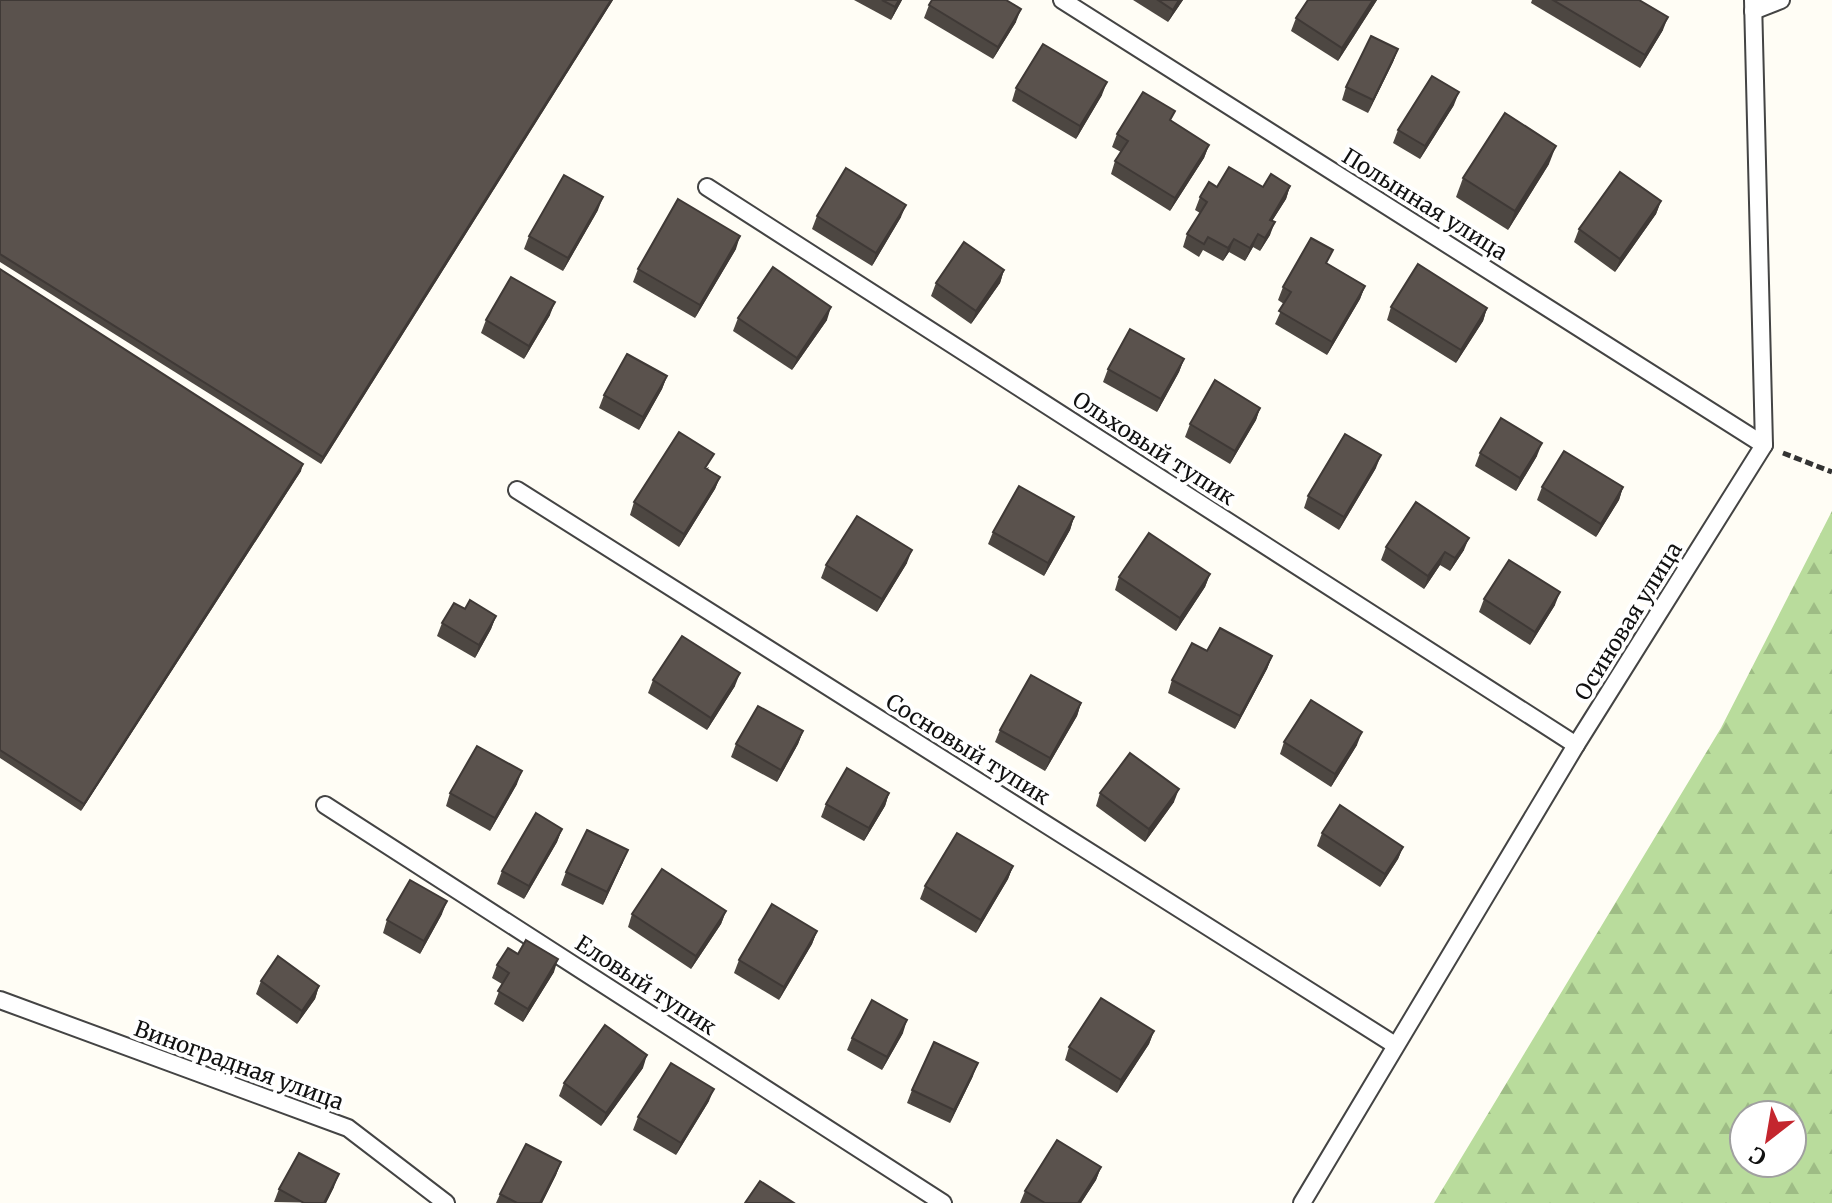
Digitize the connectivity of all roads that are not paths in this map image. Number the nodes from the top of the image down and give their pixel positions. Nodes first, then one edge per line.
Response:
1 (1062, 0) edge
2 (1781, 0) edge
3 (1753, 6) edge
4 (707, 187) dead end
5 (1764, 445) junction
6 (517, 490) dead end
7 (1576, 745) junction
8 (325, 805) dead end
9 (0, 1000) edge
10 (1395, 1045) junction
11 (446, 1203) edge
12 (943, 1203) edge
13 (1302, 1203) edge

1 - 5 lane, Полынная улица
2 - 3 lane
3 - 5 lane
4 - 7 lane, Ольховый тупик
5 - 7 lane, Осиновая улица
6 - 10 lane, Сосновый тупик
7 - 10 lane, Осиновая улица
8 - 12 lane, Еловый тупик
9 - 11 lane, Виноградная улица
10 - 13 lane, Осиновая улица

